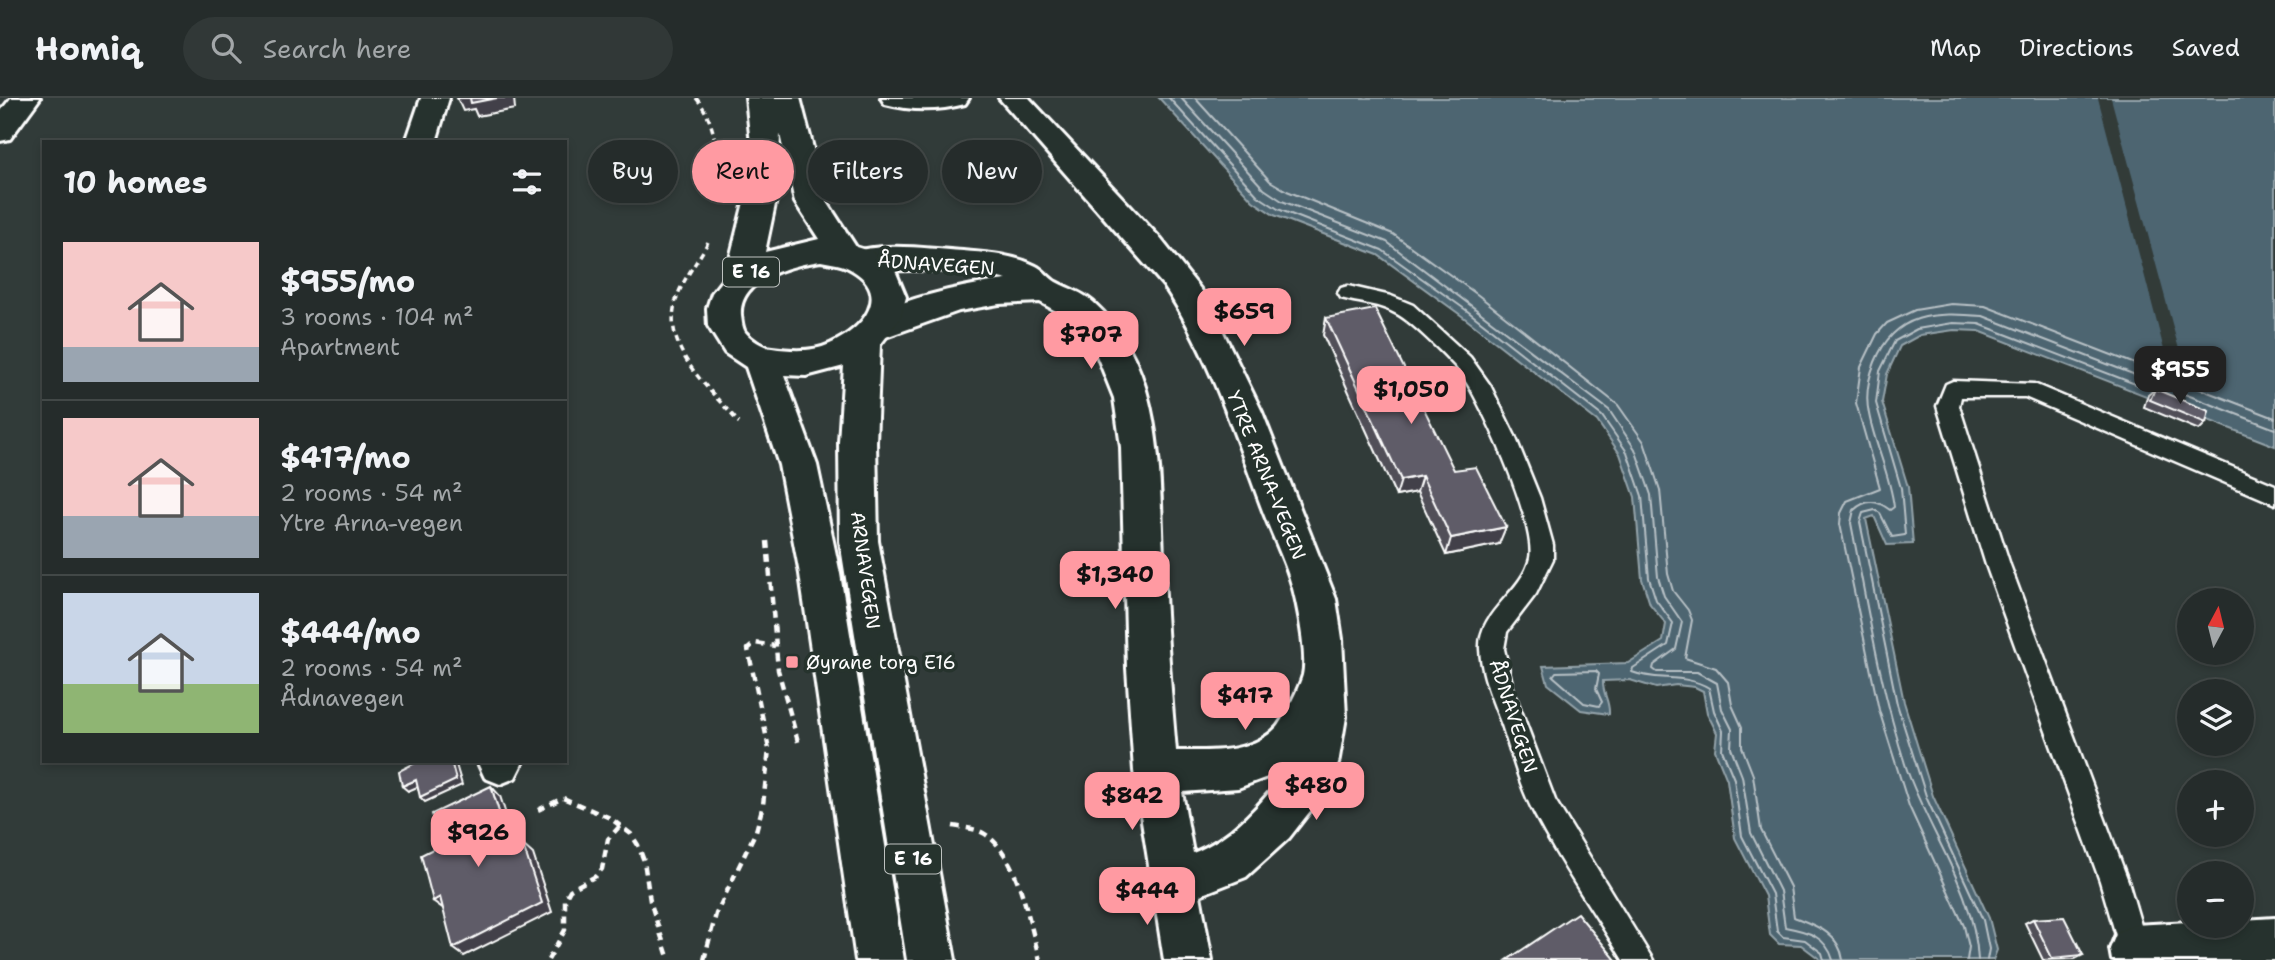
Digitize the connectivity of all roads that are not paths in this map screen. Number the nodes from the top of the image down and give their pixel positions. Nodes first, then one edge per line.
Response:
1 (26, 98) edge
2 (435, 98) edge
3 (760, 98) edge
4 (786, 98) edge
5 (895, 98) edge
6 (955, 98) edge
7 (1013, 98) edge
8 (0, 132) edge
9 (422, 140) edge
10 (853, 256) junction
11 (741, 280) junction
12 (1044, 290) junction
13 (1348, 293) dead end
14 (872, 335) junction
15 (761, 360) junction
16 (2275, 495) edge
17 (1323, 673) junction
18 (1156, 771) junction
19 (1174, 882) junction
20 (2275, 942) edge
21 (2135, 955) edge
22 (880, 960) edge
23 (931, 960) edge
24 (1188, 960) edge
25 (1639, 960) edge

1 - 8 main road
2 - 9 main road
3 - 11 main road, E 16
4 - 10 main road, E 16
5 - 6 main road
7 - 17 main road, YTRE ARNA-VEGEN
10 - 11 main road, E 16
10 - 12 main road, ÅDNAVEGEN
10 - 14 main road, E 16
11 - 15 main road, E 16
12 - 14 main road, ÅDNAVEGEN
12 - 18 main road, ÅDNAVEGEN
13 - 25 lane, ÅDNAVEGEN
14 - 15 main road, E 16
14 - 23 main road, ARNAVEGEN / E 16
15 - 22 main road, E 16
16 - 21 lane
17 - 18 main road, YTRE ARNA-VEGEN
17 - 19 main road, YTRE ARNA-VEGEN
18 - 19 main road, ÅDNAVEGEN
19 - 24 main road, ÅDNAVEGEN
20 - 21 main road

